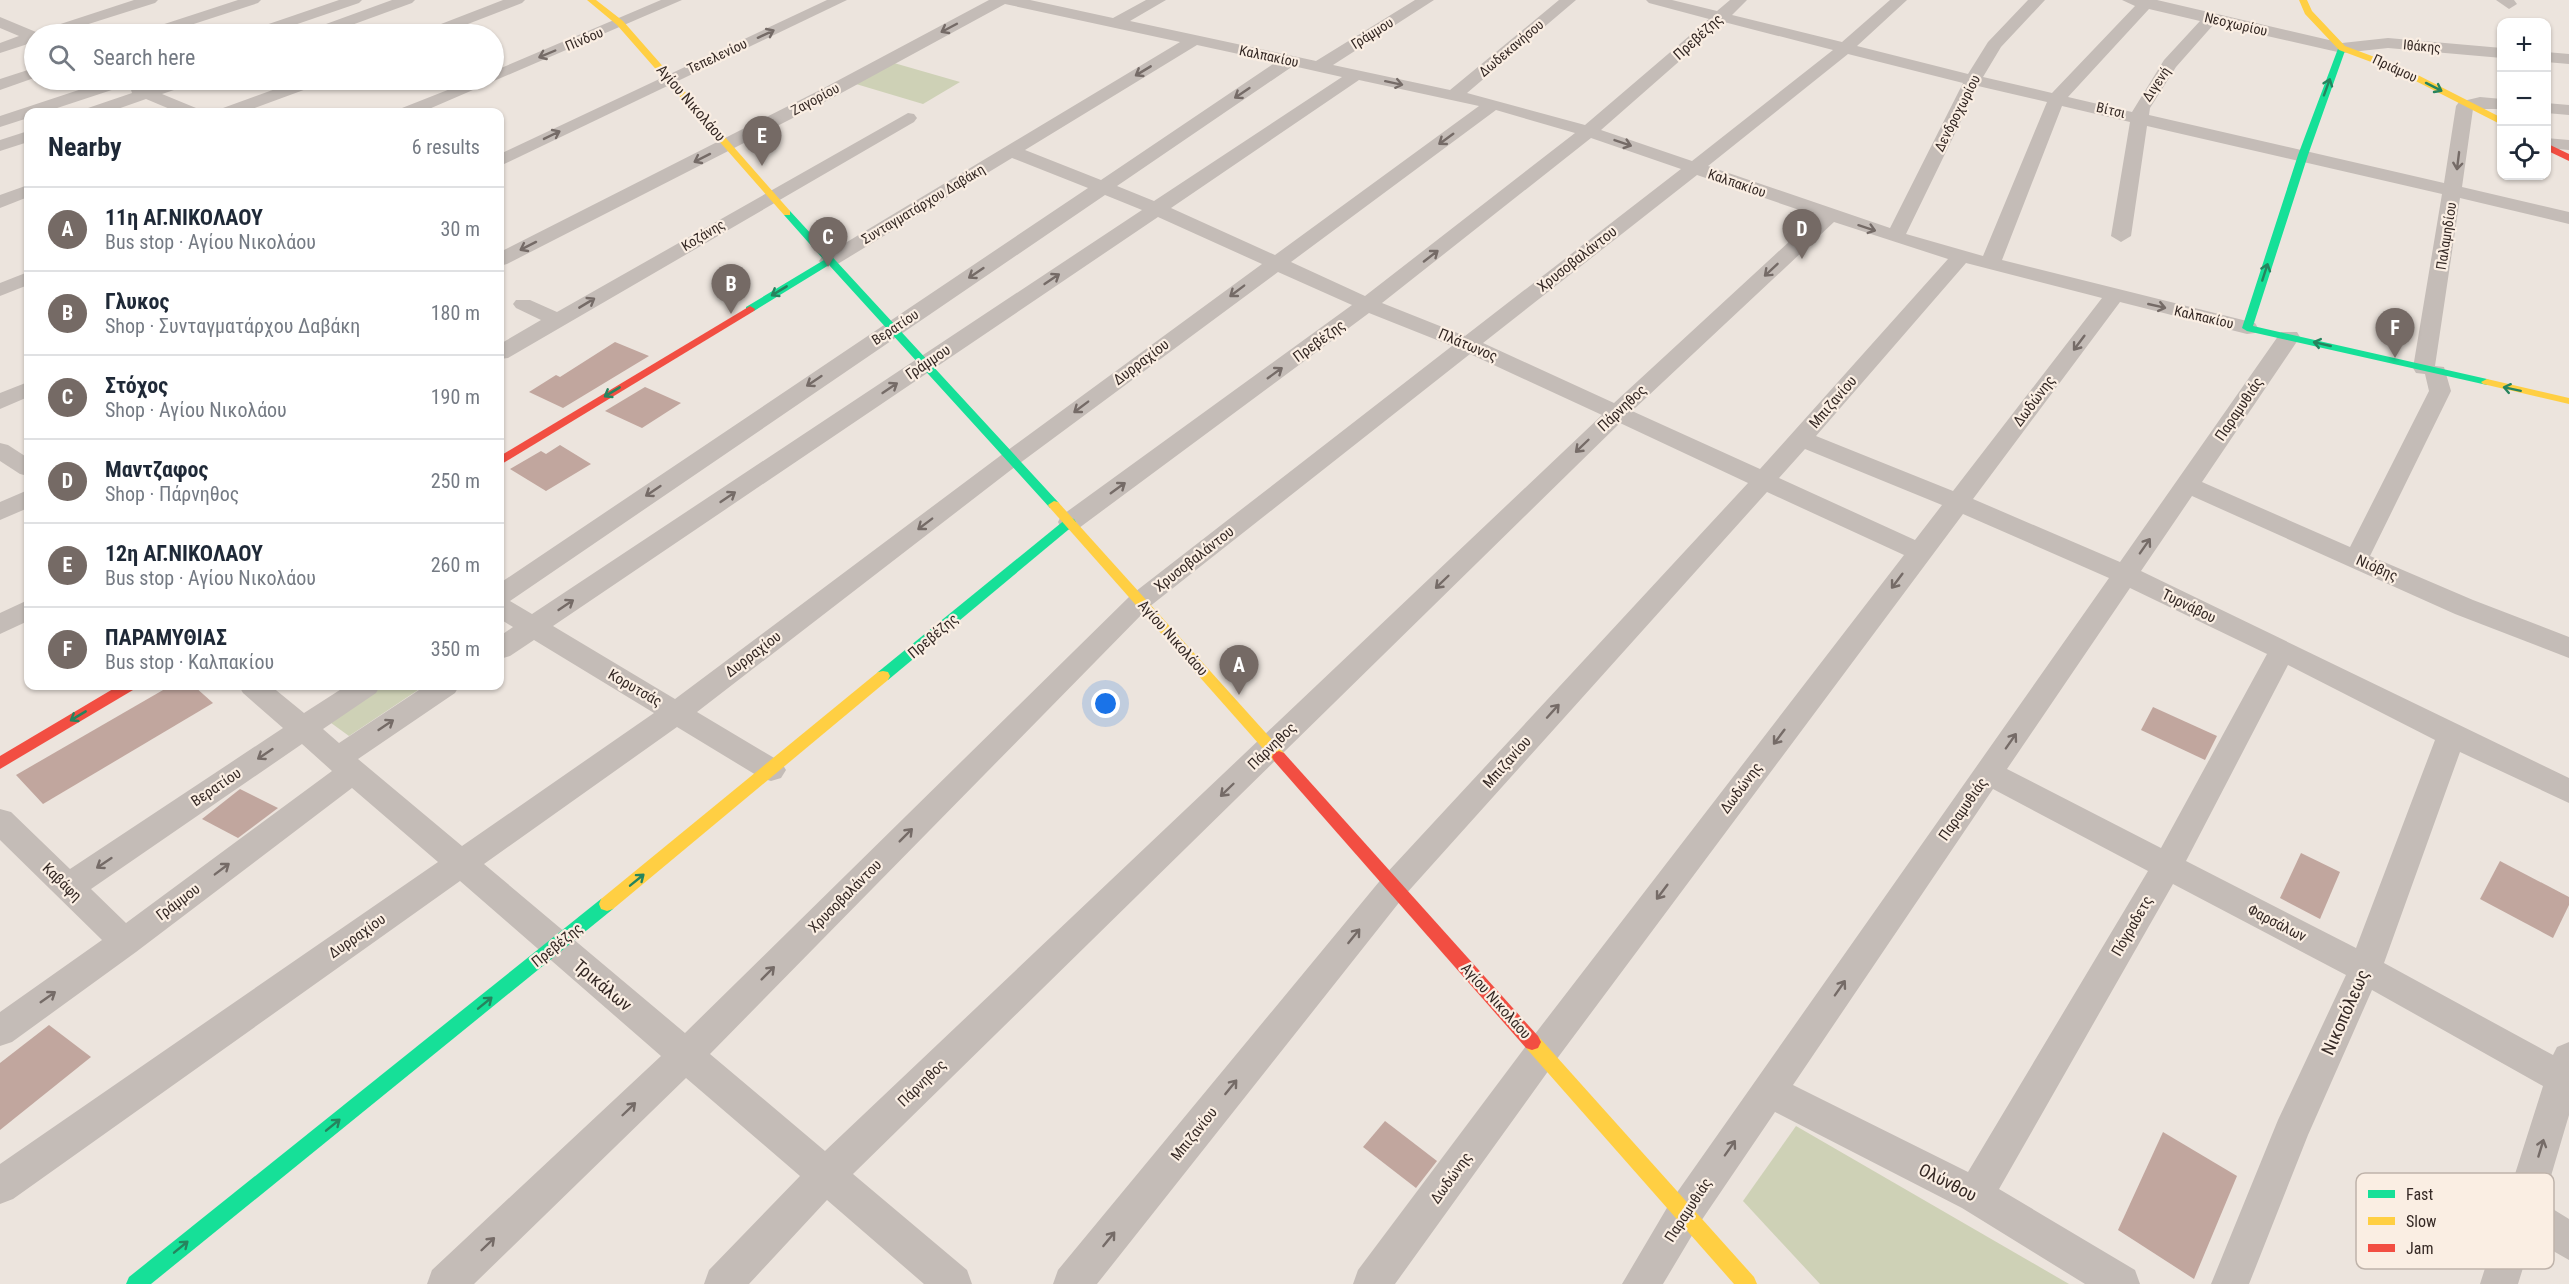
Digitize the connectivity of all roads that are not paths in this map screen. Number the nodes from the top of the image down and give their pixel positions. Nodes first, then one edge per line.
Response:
1 (150, 0) edge
2 (253, 0) edge
3 (354, 0) edge
4 (407, 0) edge
5 (517, 0) edge
6 (591, 0) edge
7 (674, 0) edge
8 (839, 0) edge
9 (1000, 0) edge
10 (1008, 0) edge
11 (1158, 0) edge
12 (1426, 0) edge
13 (1568, 0) edge
14 (1654, 0) edge
15 (1738, 0) edge
16 (1899, 0) edge
17 (2037, 0) edge
18 (2303, 0) edge
19 (2141, 1) edge
20 (1720, 17) junction
21 (2211, 18) junction
22 (0, 22) edge
23 (620, 23) junction
24 (83, 24) edge
25 (180, 24) edge
26 (283, 24) edge
27 (341, 24) edge
28 (455, 24) edge
29 (1115, 24) junction
30 (24, 33) edge
31 (24, 40) edge
32 (1193, 41) junction
33 (0, 48) edge
34 (1845, 48) junction
35 (2342, 48) junction
36 (2497, 53) edge
37 (2551, 57) edge
38 (2569, 59) edge
39 (1291, 60) junction
40 (1319, 66) junction
41 (504, 73) edge
42 (1356, 75) junction
43 (24, 77) edge
44 (669, 79) junction
45 (1972, 80) junction
46 (0, 85) edge
47 (91, 90) edge
48 (141, 90) edge
49 (157, 90) edge
50 (289, 90) edge
51 (462, 90) edge
52 (148, 93) junction
53 (1454, 95) junction
54 (2057, 98) junction
55 (1493, 104) junction
56 (2468, 104) junction
57 (2497, 104) edge
58 (40, 108) edge
59 (105, 108) edge
60 (181, 108) edge
61 (245, 108) edge
62 (418, 108) edge
63 (2551, 108) edge
64 (2569, 110) edge
65 (24, 114) edge
66 (2139, 117) junction
67 (908, 118) dead end
68 (2497, 119) edge
69 (0, 122) edge
70 (1591, 132) junction
71 (24, 137) edge
72 (727, 145) junction
73 (2551, 145) edge
74 (2569, 145) edge
75 (0, 146) edge
76 (2551, 147) edge
77 (1011, 151) junction
78 (2302, 154) junction
79 (2569, 158) edge
80 (504, 159) edge
81 (1694, 168) junction
82 (1103, 187) junction
83 (2454, 190) junction
84 (24, 193) edge
85 (771, 195) junction
86 (0, 202) edge
87 (1157, 209) junction
88 (1829, 216) junction
89 (2569, 218) edge
90 (2121, 236) dead end
91 (1895, 237) junction
92 (1961, 257) junction
93 (504, 258) edge
94 (829, 261) junction
95 (1275, 263) junction
96 (1990, 264) junction
97 (24, 280) edge
98 (0, 290) edge
99 (2114, 296) junction
100 (523, 304) dead end
101 (1368, 305) junction
102 (558, 320) junction
103 (892, 328) junction
104 (2247, 328) junction
105 (2289, 337) junction
106 (1468, 345) junction
107 (504, 350) edge
108 (925, 364) junction
109 (2430, 370) junction
110 (24, 390) edge
111 (2569, 401) edge
112 (0, 402) edge
113 (1617, 413) junction
114 (1801, 439) junction
115 (0, 450) edge
116 (1012, 458) junction
117 (504, 459) edge
118 (24, 466) edge
119 (1764, 479) junction
120 (2187, 485) junction
121 (24, 500) edge
122 (1957, 501) junction
123 (0, 513) edge
124 (1071, 522) junction
125 (1919, 552) junction
126 (2356, 559) junction
127 (2125, 574) junction
128 (504, 592) edge
129 (1140, 601) junction
130 (504, 610) edge
131 (24, 611) edge
132 (0, 625) edge
133 (532, 628) junction
134 (504, 646) edge
135 (2569, 648) edge
136 (2282, 651) junction
137 (121, 690) edge
138 (258, 690) edge
139 (360, 690) edge
140 (441, 690) edge
141 (677, 712) junction
142 (303, 728) junction
143 (2451, 736) junction
144 (1271, 748) junction
145 (0, 763) edge
146 (345, 764) junction
147 (771, 770) junction
148 (1988, 773) junction
149 (2569, 791) edge
150 (0, 821) edge
151 (461, 863) junction
152 (2167, 867) junction
153 (1394, 886) junction
154 (67, 888) junction
155 (125, 942) junction
156 (557, 945) junction
157 (2365, 969) junction
158 (0, 1031) edge
159 (1541, 1052) junction
160 (686, 1055) junction
161 (2566, 1069) edge
162 (1769, 1091) junction
163 (2534, 1173) edge
164 (826, 1175) junction
165 (0, 1186) edge
166 (1975, 1195) junction
167 (1684, 1214) junction
168 (2554, 1231) edge
169 (2569, 1241) edge
170 (2504, 1269) edge
171 (136, 1284) edge
172 (446, 1284) edge
173 (723, 1284) edge
174 (953, 1284) edge
175 (1072, 1284) edge
176 (1372, 1284) edge
177 (1641, 1284) edge
178 (1747, 1284) edge
179 (2121, 1284) edge
180 (2230, 1284) edge
181 (2499, 1284) edge

1 - 24 street
2 - 25 street
3 - 26 street
4 - 27 street
5 - 28 street
6 - 23 street, Αγίου Νικολάου
7 - 23 street, Πίνδου
44 -> 8 street, Τεπελενίου
9 -> 72 street, Ζαγορίου
10 - 29 street, Καλπακίου
11 - 29 street
12 - 40 street, Γράμμου
13 - 53 street, Δωδεκανήσου
14 - 20 street, Βίτσι
15 - 20 street, Πρεβέζης
16 - 34 street, Χρυσοβαλάντου
17 - 45 street, Δενδροχωρίου
18 - 35 street, Πριάμου
19 - 21 street, Νεοχωρίου
19 - 54 street
20 - 34 street, Βίτσι
20 - 70 street, Πρεβέζης
21 - 35 street, Νεοχωρίου
21 - 66 street, Διγενή
22 - 30 street
23 -> 41 street, Πίνδου
23 - 44 street, Αγίου Νικολάου
29 - 32 street, Καλπακίου
31 - 33 street
32 - 39 street, Καλπακίου
32 -> 77 street, Συνταγματάρχου Δαβάκη
34 - 45 street, Βίτσι
34 - 81 street, Χρυσοβαλάντου
35 - 36 street, Ιθάκης
35 -> 56 street, Πριάμου
78 -> 35 street
37 - 38 street
39 - 40 street, Καλπακίου
39 -> 82 street, Βερατίου
40 - 42 street, Καλπακίου
42 -> 53 street, Καλπακίου
42 - 87 street, Γράμμου
43 - 46 street
44 - 72 street, Αγίου Νικολάου
80 -> 44 street, Τεπελενίου
45 - 54 street, Βίτσι
45 - 91 street, Δενδροχωρίου
47 - 58 street
48 - 52 street
49 - 52 street
50 - 61 street
51 - 62 street
52 - 59 street
52 - 60 street
53 - 55 street, Καλπακίου
54 - 66 street, Βίτσι
54 - 96 street
55 - 70 street, Καλπακίου
55 -> 95 street, Δυρραχίου
56 - 57 street
56 - 68 street, Πριάμου
56 -> 83 street, Παλαμηδίου
63 - 64 street
65 - 69 street
66 - 78 street, Βίτσι
66 - 90 street, Διγενή
67 - 85 street, Κοζάνης
70 -> 81 street, Καλπακίου
101 -> 70 street, Πρεβέζης
71 - 75 street
72 - 85 street, Αγίου Νικολάου
72 -> 93 street, Ζαγορίου
73 - 74 street
76 - 79 street
77 - 82 street, Πλάτωνος
77 - 94 street, Συνταγματάρχου Δαβάκη
78 - 83 street, Βίτσι
104 -> 78 street
81 - 88 street, Καλπακίου
81 - 106 street, Χρυσοβαλάντου
82 - 87 street, Πλάτωνος
82 -> 103 street, Βερατίου
83 - 89 street, Βίτσι
83 - 109 street, Παλαμηδίου
84 - 86 street
85 - 94 street, Αγίου Νικολάου
102 -> 85 street, Κοζάνης
87 - 95 street, Πλάτωνος
108 -> 87 street, Γράμμου
88 -> 91 street, Καλπακίου
88 -> 113 street, Πάρνηθος
91 - 92 street, Καλπακίου
92 - 96 street, Καλπακίου
92 - 114 street, Μπιζανίου
94 - 103 street, Αγίου Νικολάου
94 -> 117 street, Συνταγματάρχου Δαβάκη
95 - 101 street, Πλάτωνος
95 -> 116 street, Δυρραχίου
96 - 99 street, Καλπακίου
97 - 98 street
99 -> 104 street, Καλπακίου
99 -> 122 street, Δωδώνης
100 - 102 street
101 - 106 street, Πλάτωνος
124 -> 101 street, Πρεβέζης
102 - 107 street, Κοζάνης
103 - 108 street, Αγίου Νικολάου
103 -> 128 street, Βερατίου
104 - 105 street, Καλπακίου
109 -> 105 street, Καλπακίου
105 - 120 street, Παραμυθιάς
106 - 113 street, Πλάτωνος
106 - 129 street, Χρυσοβαλάντου
108 - 116 street, Αγίου Νικολάου
133 -> 108 street, Γράμμου
111 -> 109 street, Καλπακίου
109 - 126 street, Παλαμηδίου
110 - 112 street
113 - 119 street, Πλάτωνος
113 -> 144 street, Πάρνηθος
114 - 119 street, Μπιζανίου
114 - 122 street, Τυρνάβου
115 - 118 street
116 - 124 street, Αγίου Νικολάου
116 -> 141 street, Δυρραχίου
119 - 125 street, Πλάτωνος
153 -> 119 street, Μπιζανίου
120 - 126 street, Νιόβης
127 -> 120 street, Παραμυθιάς
121 - 123 street
122 - 125 street, Δωδώνης
122 - 127 street, Τυρνάβου
124 - 129 street, Αγίου Νικολάου
124 - 147 street, Πρεβέζης
125 -> 159 street, Δωδώνης
126 - 135 street, Νιόβης
127 - 136 street, Τυρνάβου
148 -> 127 street, Παραμυθιάς
129 - 144 street, Αγίου Νικολάου
160 -> 129 street, Χρυσοβαλάντου
130 - 133 street, Κορυτσάς
131 - 132 street
133 - 134 street, Γράμμου
133 - 141 street, Κορυτσάς
136 - 143 street, Τυρνάβου
136 - 152 street, Πόγραδετς
137 -> 145 street
138 - 142 street, Τρικάλων
139 - 142 street, Βερατίου
146 -> 140 street, Γράμμου
141 - 147 street, Κορυτσάς
141 - 151 street, Δυρραχίου
142 - 146 street, Τρικάλων
142 -> 154 street, Βερατίου
143 - 149 street, Τυρνάβου
143 - 157 street, Nικοπόλεως
144 - 153 street, Αγίου Νικολάου
144 -> 164 street, Πάρνηθος
146 - 151 street, Τρικάλων
155 -> 146 street, Γράμμου
156 -> 147 street, Πρεβέζης
148 - 152 street, Φαρσάλων
162 -> 148 street, Παραμυθιάς
150 - 154 street, Καβάφη
151 - 156 street, Τρικάλων
151 - 165 street, Δυρραχίου
152 - 157 street, Φαρσάλων
152 - 166 street, Πόγραδετς
153 - 159 street, Αγίου Νικολάου
175 -> 153 street, Μπιζανίου
154 - 155 street, Καβάφη
158 -> 155 street, Γράμμου
156 - 160 street, Τρικάλων
171 -> 156 street, Πρεβέζης
157 - 161 street, Φαρσάλων
157 - 180 street, Nικοπόλεως
159 - 167 street, Αγίου Νικολάου
159 - 176 street, Δωδώνης
160 - 164 street, Τρικάλων
172 -> 160 street, Χρυσοβαλάντου
163 -> 161 street
162 - 166 street, Ολύνθου
167 -> 162 street, Παραμυθιάς
164 - 173 street, Πάρνηθος
164 - 174 street, Τρικάλων
166 - 179 street, Ολύνθου
167 - 177 street, Παραμυθιάς
167 - 178 street, Αγίου Νικολάου
168 - 169 street
170 - 181 street

